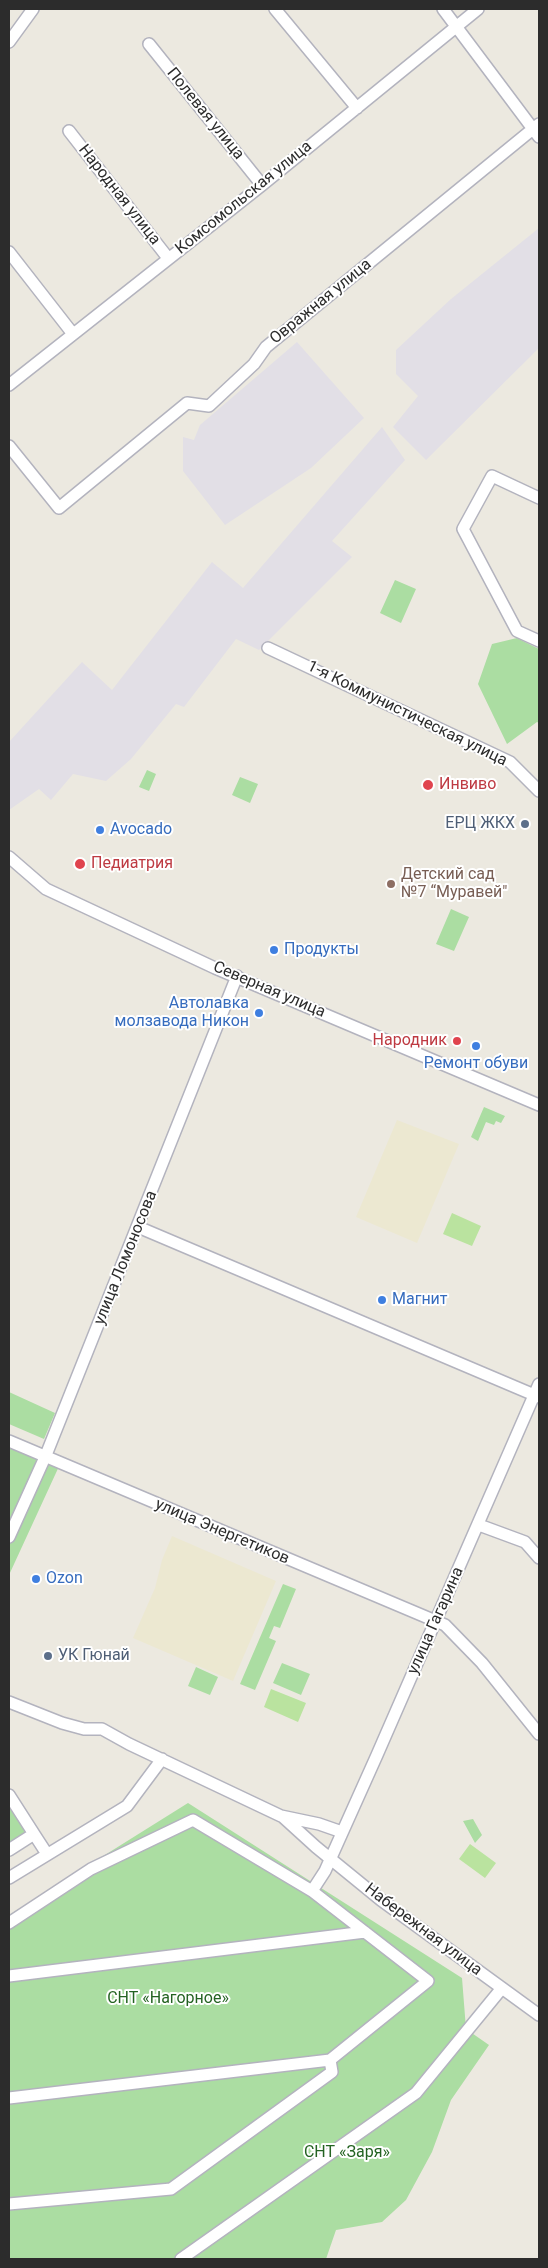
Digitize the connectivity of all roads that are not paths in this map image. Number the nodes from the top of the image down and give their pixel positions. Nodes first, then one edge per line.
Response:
1 (33, 9) edge
2 (276, 9) edge
3 (443, 9) edge
4 (478, 9) edge
5 (457, 26) junction
6 (9, 42) edge
7 (149, 44) dead end
8 (357, 108) junction
9 (537, 130) edge
10 (69, 131) dead end
11 (262, 185) junction
12 (9, 252) edge
13 (168, 258) junction
14 (74, 334) junction
15 (9, 385) edge
16 (9, 446) edge
17 (539, 498) edge
18 (539, 641) edge
19 (268, 648) dead end
20 (539, 791) edge
21 (9, 857) edge
22 (237, 976) junction
23 (539, 1105) edge
24 (138, 1227) junction
25 (539, 1384) edge
26 (537, 1396) edge
27 (9, 1441) edge
28 (46, 1455) junction
29 (478, 1525) junction
30 (9, 1537) edge
31 (539, 1558) edge
32 (436, 1621) junction
33 (9, 1702) edge
34 (539, 1734) edge
35 (162, 1759) junction
36 (9, 1795) edge
37 (281, 1816) junction
38 (319, 1824) junction
39 (342, 1832) junction
40 (34, 1834) junction
41 (310, 1841) junction
42 (9, 1850) edge
43 (47, 1854) junction
44 (331, 1858) junction
45 (9, 1878) edge
46 (312, 1891) junction
47 (9, 1923) edge
48 (365, 1932) junction
49 (9, 1976) edge
50 (502, 1988) junction
51 (539, 2015) edge
52 (330, 2060) junction
53 (9, 2098) edge
54 (9, 2204) edge
55 (181, 2259) edge

1 - 6 street
2 - 8 street
3 - 5 street
4 - 5 street, Комсомольская улица
5 - 8 street, Комсомольская улица
5 - 9 street
7 - 11 street, Полевая улица
8 - 11 street, Комсомольская улица
9 - 16 street, Овражная улица
10 - 13 street, Народная улица
11 - 13 street, Комсомольская улица
12 - 14 street
13 - 14 street, Комсомольская улица
14 - 15 street, Комсомольская улица
17 - 18 street
19 - 20 street, 1-я Коммунистическая улица
21 - 22 street, Северная улица
22 - 23 street, Северная улица
22 - 24 street, улица Ломоносова
24 - 26 street
24 - 28 street, улица Ломоносова
25 - 26 street, улица Гагарина
26 - 29 street, улица Гагарина
27 - 28 street, улица Энергетиков
28 - 30 street, улица Ломоносова
28 - 32 street, улица Энергетиков
29 - 31 street
29 - 32 street, улица Гагарина
32 - 34 street, улица Энергетиков
32 - 39 street, улица Гагарина
33 - 35 street
35 - 37 street, Набережная улица
35 - 43 street
36 - 40 street
37 - 38 street, Набережная улица
37 - 41 street, Набережная улица
38 - 39 street, Набережная улица
38 - 41 street
39 - 44 street, улица Гагарина
40 - 42 street
40 - 43 street
41 - 44 street, Набережная улица
43 - 45 street
44 - 46 street, улица Гагарина
44 - 50 street, Набережная улица
46 - 47 street
46 - 48 street
48 - 49 street
48 - 52 street
50 - 51 street, Набережная улица
50 - 55 street
52 - 53 street
52 - 54 street

